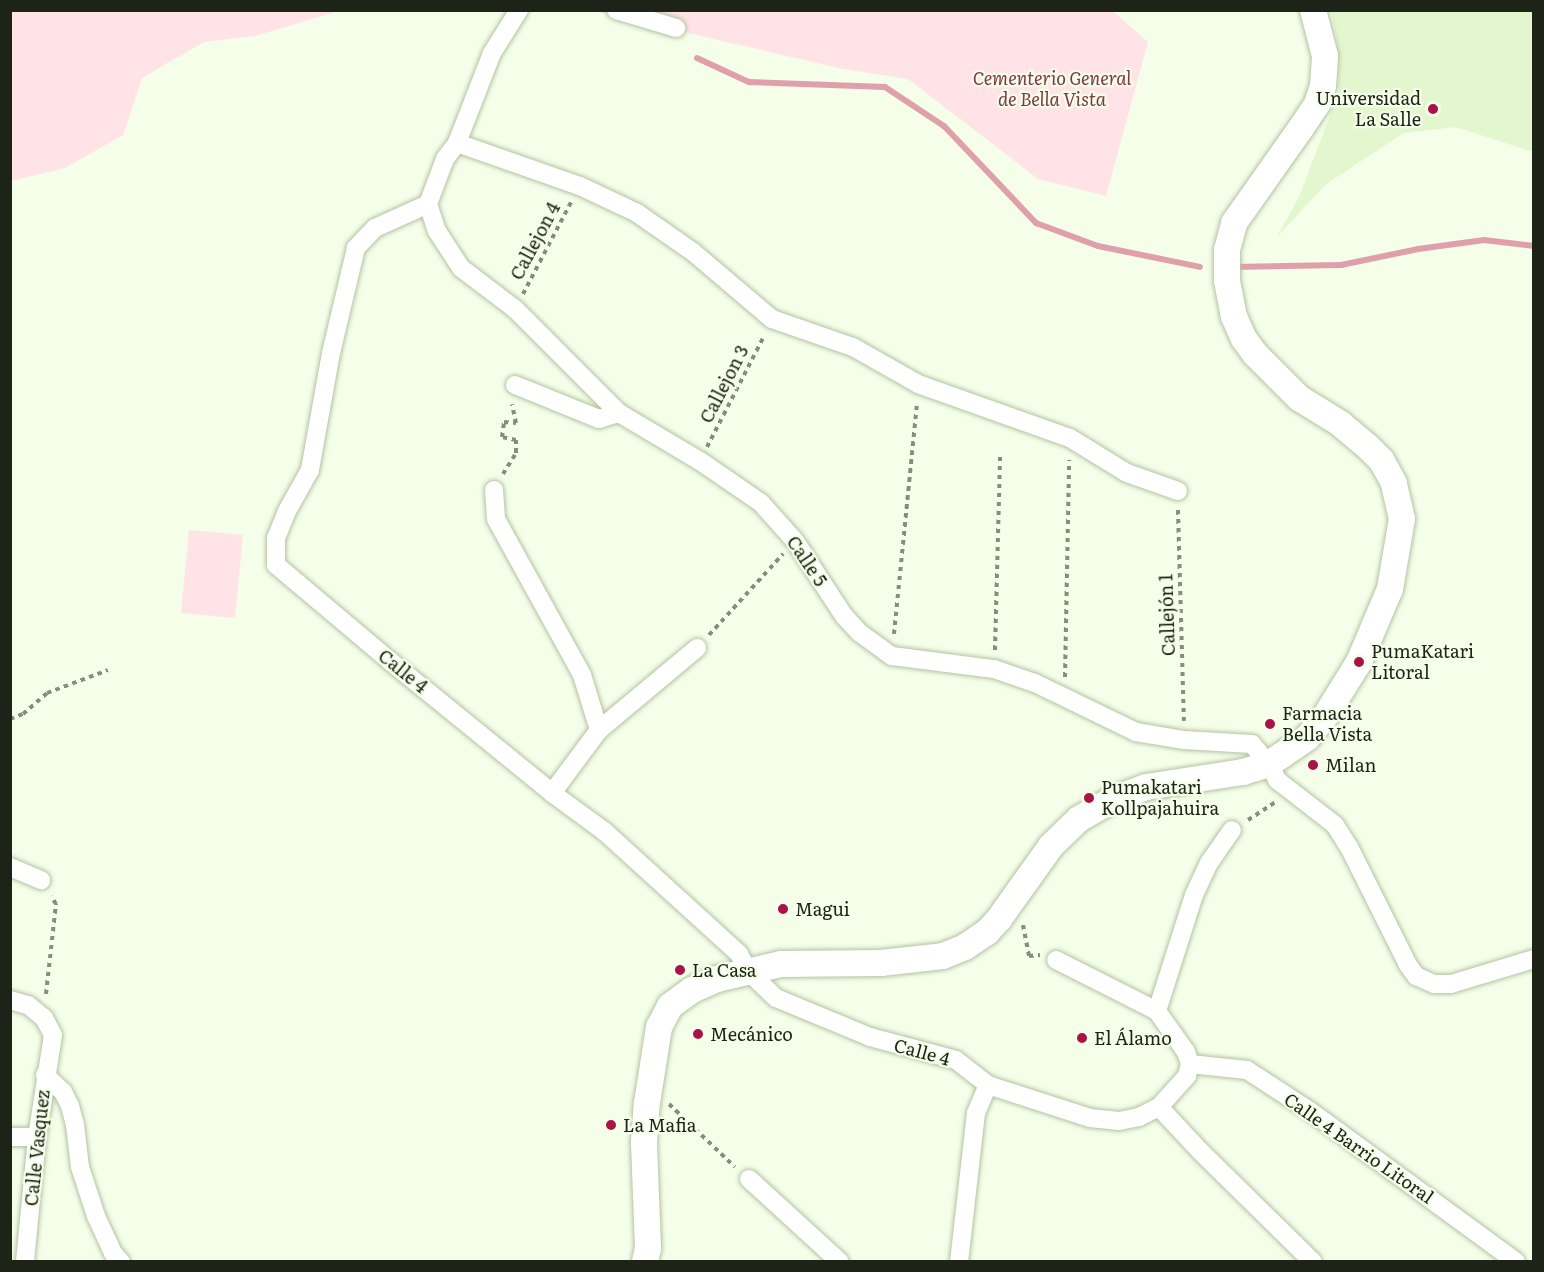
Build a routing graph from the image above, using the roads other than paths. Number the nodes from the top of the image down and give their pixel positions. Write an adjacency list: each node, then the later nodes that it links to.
1 (519, 10): 5 (street)
2 (616, 10): 4 (street)
3 (1313, 10): 13 (main road)
4 (676, 28)
5 (457, 144): 6 (street); 10 (street)
6 (428, 204): 8 (street, Calle 5); 14 (street, Calle 4)
7 (515, 385): 8 (street)
8 (619, 413): 13 (street, Calle 5)
9 (494, 490): 12 (street)
10 (1178, 490)
11 (697, 648): 12 (street)
12 (599, 730): 14 (street)
13 (1269, 764): 18 (street, Calle 5); 20 (main road)
14 (552, 793): 20 (street, Calle 4)
15 (1232, 830): 22 (street)
16 (10, 867): 17 (street)
17 (41, 880)
18 (1533, 959)
19 (1056, 960): 22 (street)
20 (749, 972): 25 (street, Calle 4); 32 (main road)
21 (10, 1000): 24 (street, Calle Vasquez)
22 (1157, 1011): 23 (street)
23 (1190, 1064): 26 (street, Calle 4); 36 (street, Calle 4 Barrio Litoral)
24 (45, 1075): 28 (street, Calle Vasquez); 31 (street)
25 (988, 1085): 26 (street, Calle 4); 34 (street)
26 (1159, 1107): 35 (street)
27 (10, 1137): 28 (street)
28 (37, 1137): 30 (street, Calle Vasquez)
29 (741, 1177): 33 (street)
30 (25, 1262)
31 (121, 1262)
32 (645, 1262)
33 (840, 1262)
34 (959, 1262)
35 (1313, 1262)
36 (1516, 1262)

